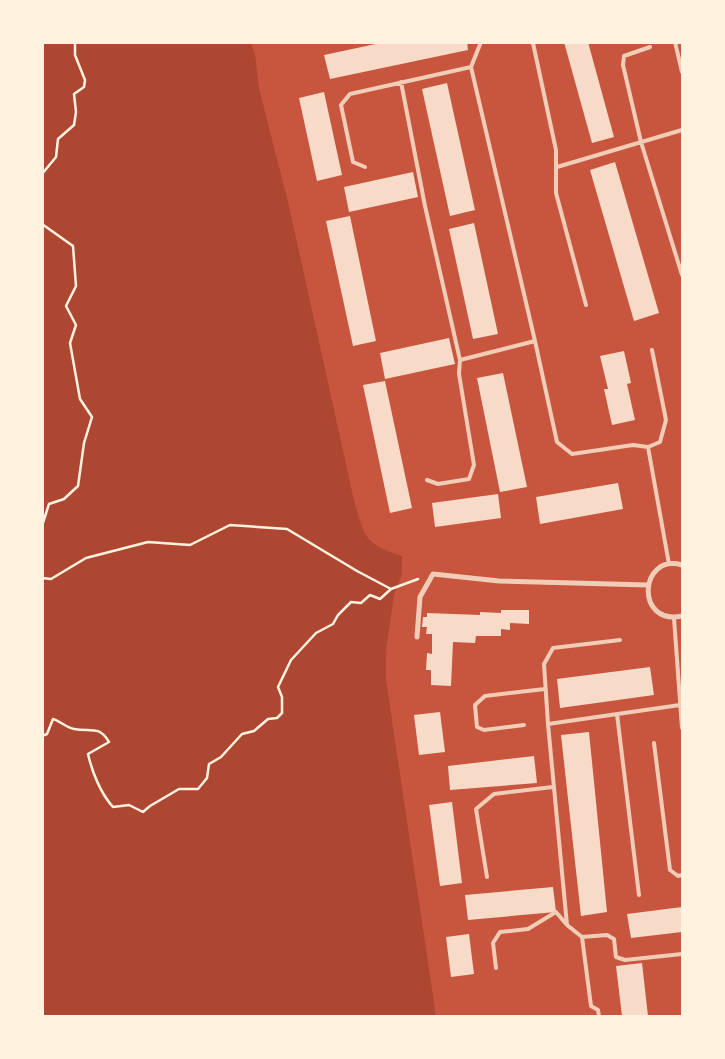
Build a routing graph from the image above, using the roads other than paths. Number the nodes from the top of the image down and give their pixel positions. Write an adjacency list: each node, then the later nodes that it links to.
1 (481, 42): 5 (lane)
2 (675, 42): 6 (lane)
3 (533, 43): 11 (lane)
4 (650, 47): 9 (lane)
5 (471, 68): 7 (lane); 14 (lane)
6 (682, 72)
7 (401, 82): 10 (lane); 16 (lane)
8 (682, 130): 9 (lane)
9 (641, 142): 11 (lane); 12 (lane)
10 (365, 166)
11 (557, 167): 13 (lane)
12 (682, 275)
13 (586, 305)
14 (535, 341): 16 (lane); 17 (lane)
15 (652, 350): 17 (lane)
16 (460, 360): 18 (lane)
17 (648, 447): 19 (lane)
18 (427, 480)
19 (668, 564): 20 (street); 21 (street)
20 (682, 565)
21 (648, 585): 23 (street); 24 (street)
22 (682, 616): 23 (street)
23 (674, 618): 27 (lane)
24 (417, 637)
25 (620, 640): 26 (lane)
26 (545, 689): 29 (lane); 30 (lane)
27 (680, 705): 28 (lane); 31 (lane)
28 (617, 714): 29 (lane); 36 (lane)
29 (548, 724): 33 (lane)
30 (524, 725)
31 (682, 728)
32 (654, 743): 34 (lane)
33 (553, 787): 35 (lane); 37 (lane)
34 (682, 875)
35 (487, 877)
36 (639, 895)
37 (567, 925): 38 (lane); 40 (lane)
38 (582, 936): 39 (lane); 41 (lane)
39 (682, 954)
40 (496, 968)
41 (598, 1016)

